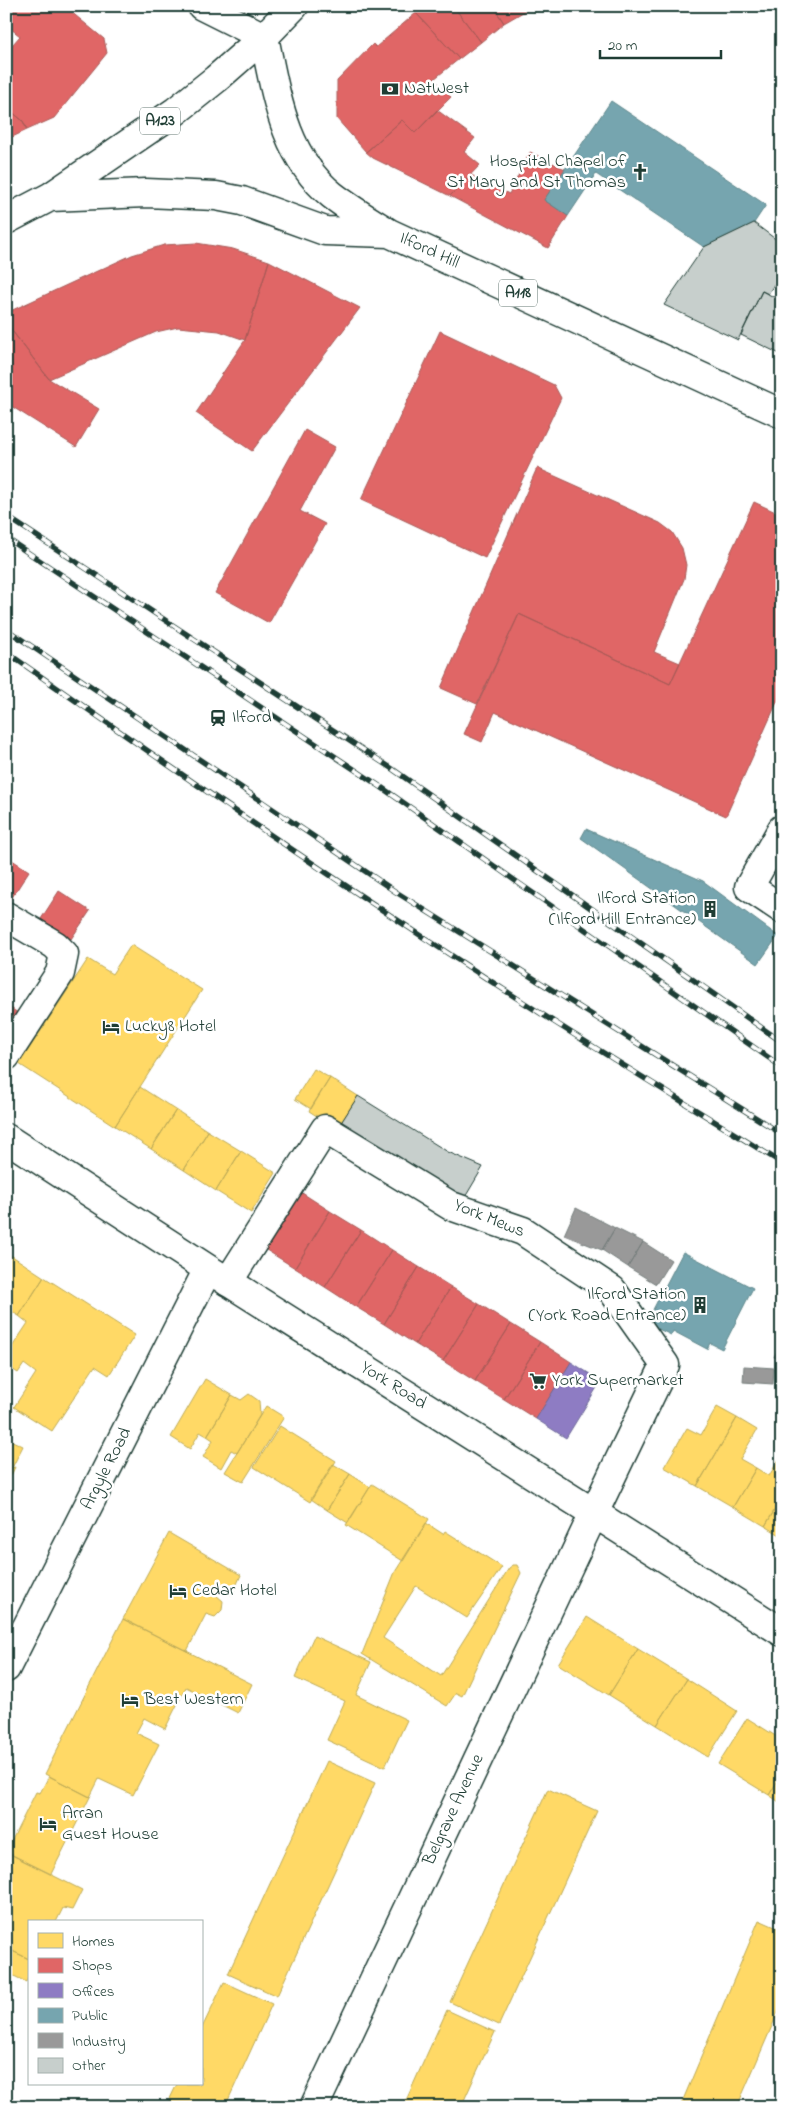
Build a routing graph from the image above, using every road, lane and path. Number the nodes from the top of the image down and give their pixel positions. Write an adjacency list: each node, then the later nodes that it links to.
1 (202, 6): 3 (street)
2 (294, 6): 3 (street)
3 (264, 37): 4 (street, A123); 6 (street, A118)
4 (50, 197): 5 (street, A123); 6 (street, Ilford Hill / A118)
5 (6, 220)
6 (389, 233): 7 (street, Ilford Hill / A118)
7 (782, 414)
8 (782, 829): 9 (street)
9 (782, 909)
10 (6, 916): 11 (street)
11 (6, 1056)
12 (6, 1138): 13 (street, York Road)
13 (218, 1276): 14 (street, York Road); 14 (street, York Mews); 16 (street, Argyle Road)
14 (594, 1513): 15 (street, York Road); 17 (street, Belgrave Avenue)
15 (782, 1632)
16 (6, 1668)
17 (314, 2107)

